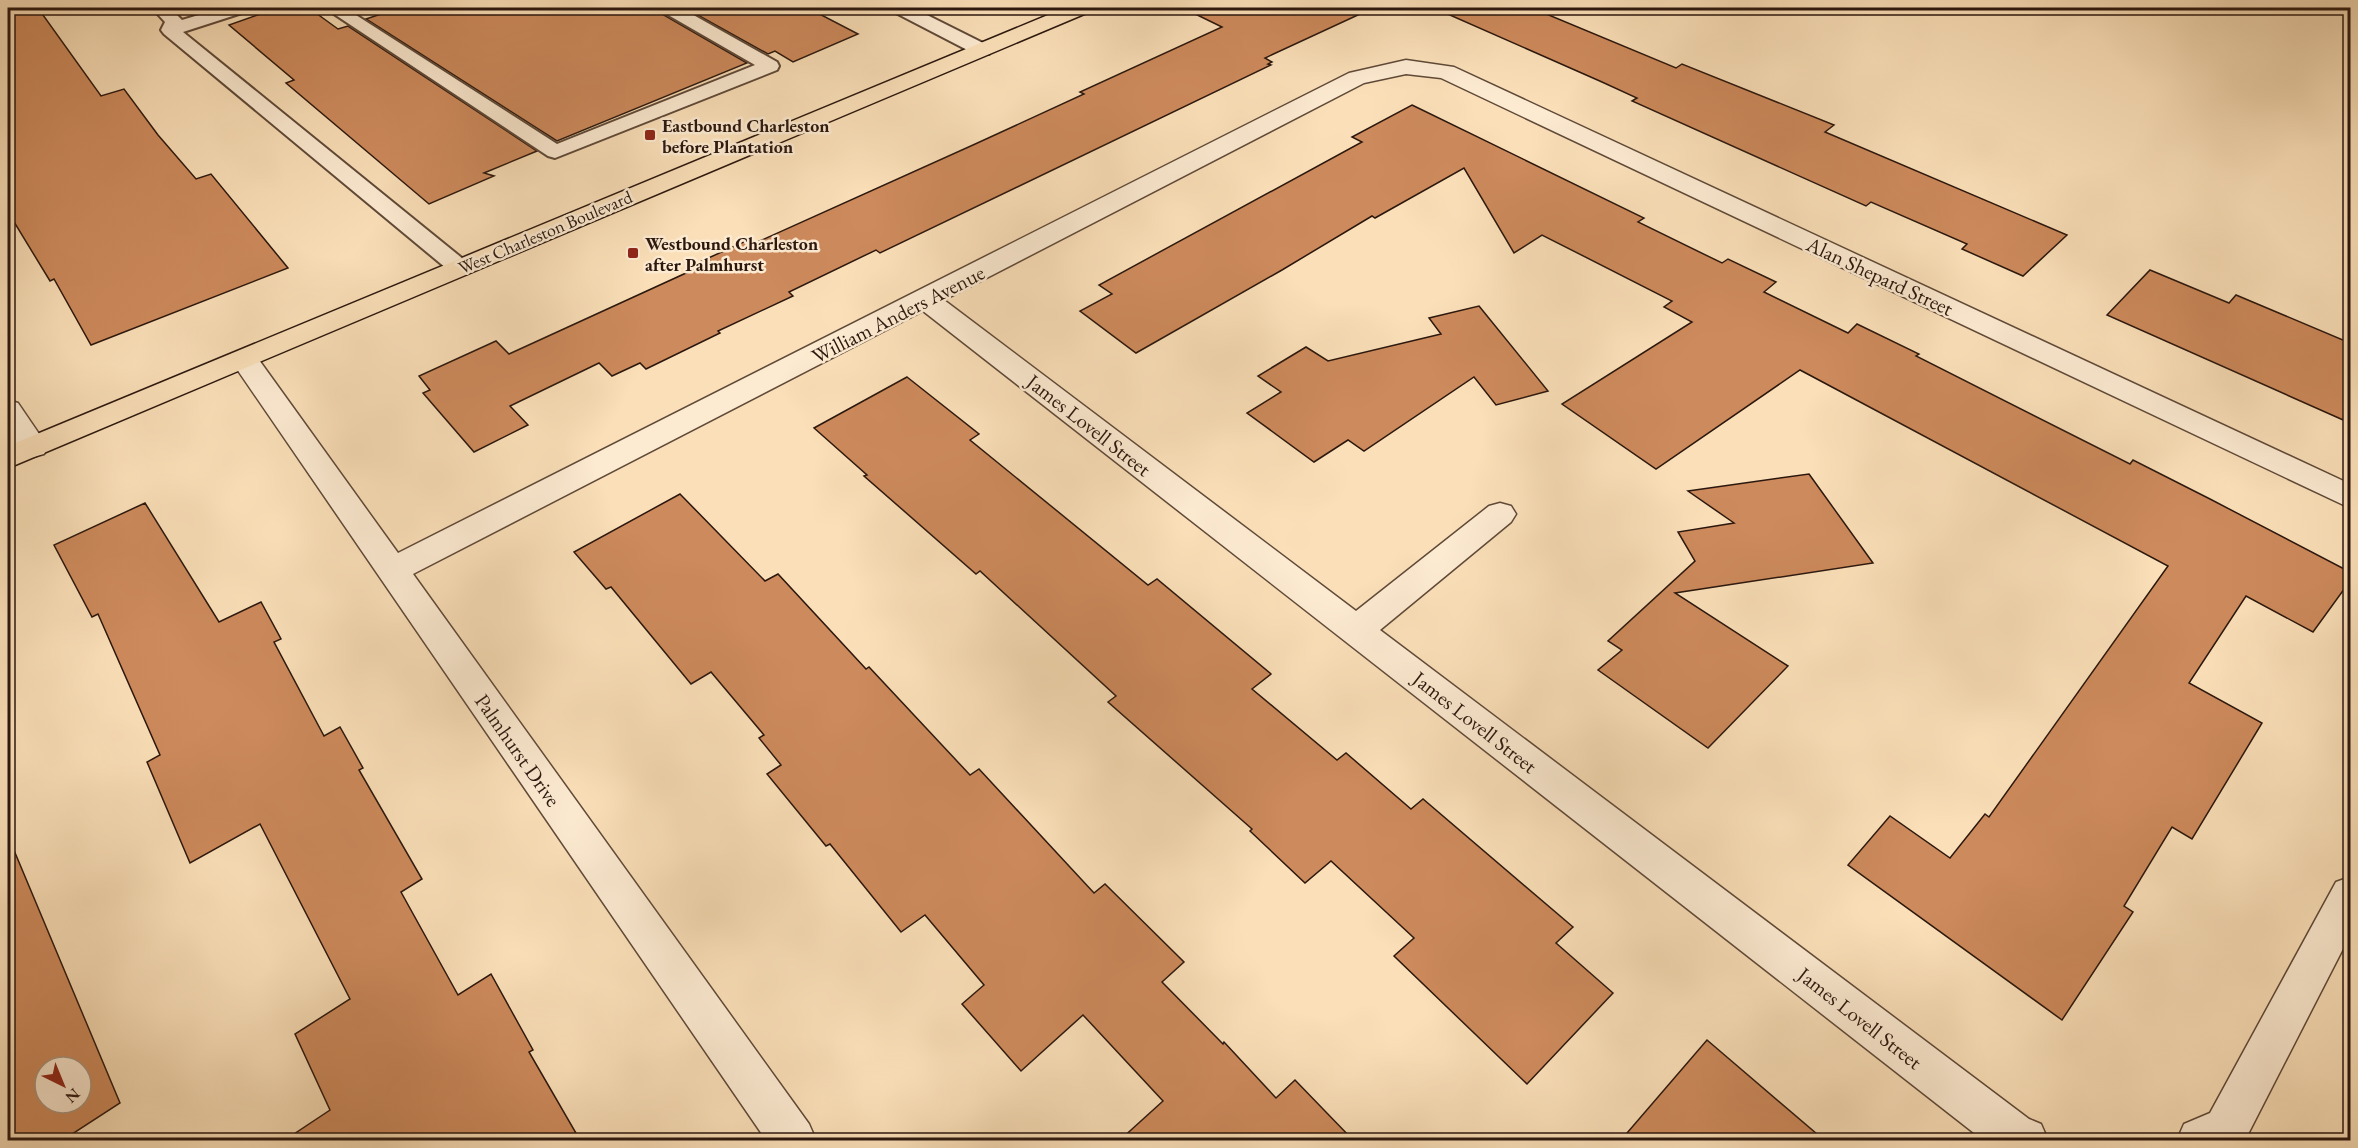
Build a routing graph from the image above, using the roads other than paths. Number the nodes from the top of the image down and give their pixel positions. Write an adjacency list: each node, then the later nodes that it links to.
1 (160, 8): 7 (lane)
2 (239, 8): 7 (lane)
3 (334, 8): 4 (lane)
4 (669, 8)
5 (900, 8): 8 (lane)
6 (1082, 8): 8 (main road, West Charleston Boulevard)
7 (170, 30): 10 (lane)
8 (982, 50): 10 (main road, West Charleston Boulevard)
9 (1406, 67): 11 (street, William Anders Avenue); 15 (street, Alan Shepard Street)
10 (460, 268): 12 (main road, West Charleston Boulevard)
11 (926, 300): 17 (street, William Anders Avenue); 18 (street, James Lovell Street)
12 (244, 359): 14 (main road, West Charleston Boulevard); 17 (street, Palmhurst Drive)
13 (8, 410): 14 (street)
14 (20, 452)
15 (2350, 497)
16 (1500, 514): 18 (street)
17 (393, 570): 20 (street, Palmhurst Drive)
18 (1356, 630): 21 (street, James Lovell Street)
19 (2350, 895): 22 (street)
20 (793, 1140)
21 (2025, 1140)
22 (2200, 1140)

